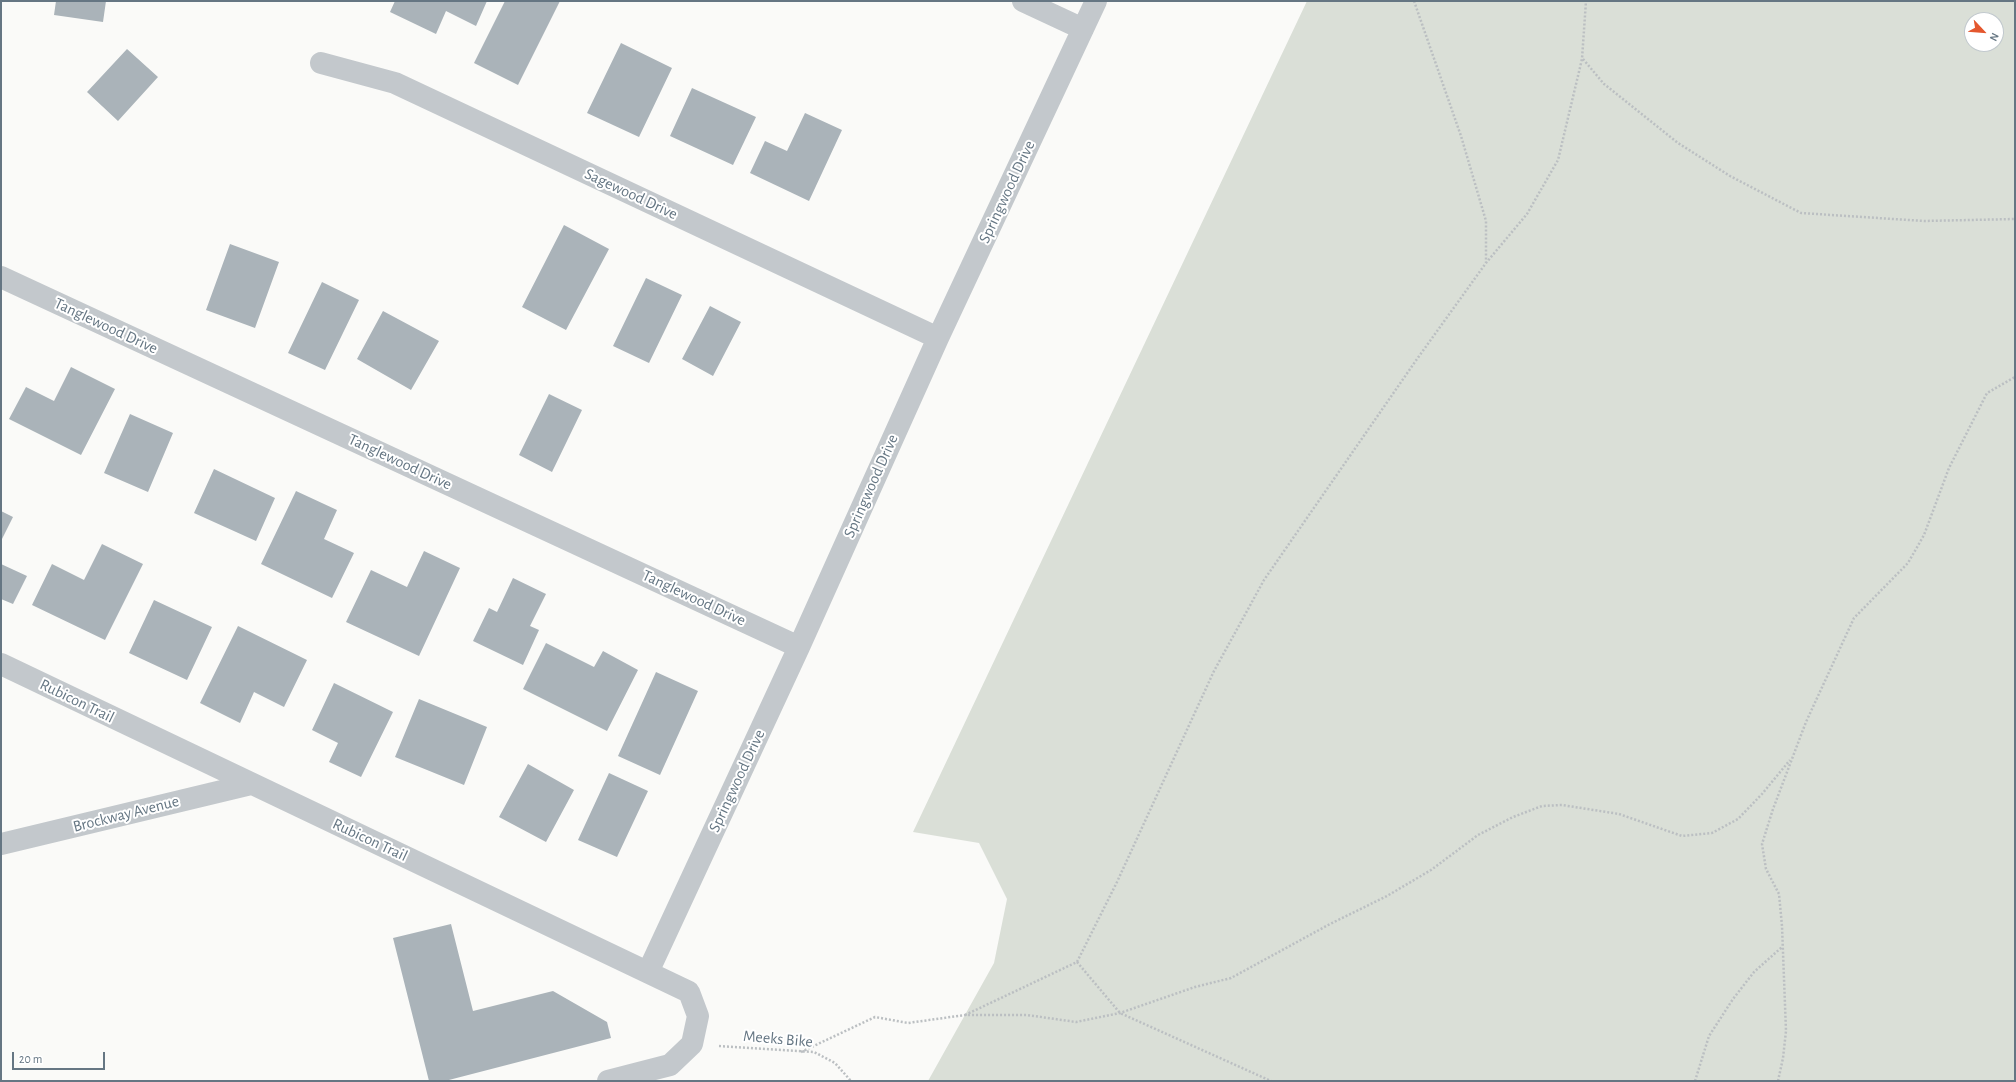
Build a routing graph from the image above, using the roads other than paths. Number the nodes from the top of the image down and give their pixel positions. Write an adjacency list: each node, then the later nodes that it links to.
1 (1023, 1): 3 (street)
2 (1096, 1): 3 (street, Springwood Drive)
3 (1083, 29): 6 (street, Springwood Drive)
4 (321, 62): 6 (street, Sagewood Drive)
5 (1, 277): 7 (street, Tanglewood Drive)
6 (938, 338): 7 (street, Springwood Drive)
7 (799, 647): 11 (street, Springwood Drive)
8 (1, 664): 9 (street, Rubicon Trail)
9 (251, 784): 10 (street, Brockway Avenue); 11 (street, Rubicon Trail)
10 (1, 844)
11 (648, 972): 12 (street, Rubicon Trail)
12 (608, 1081)

